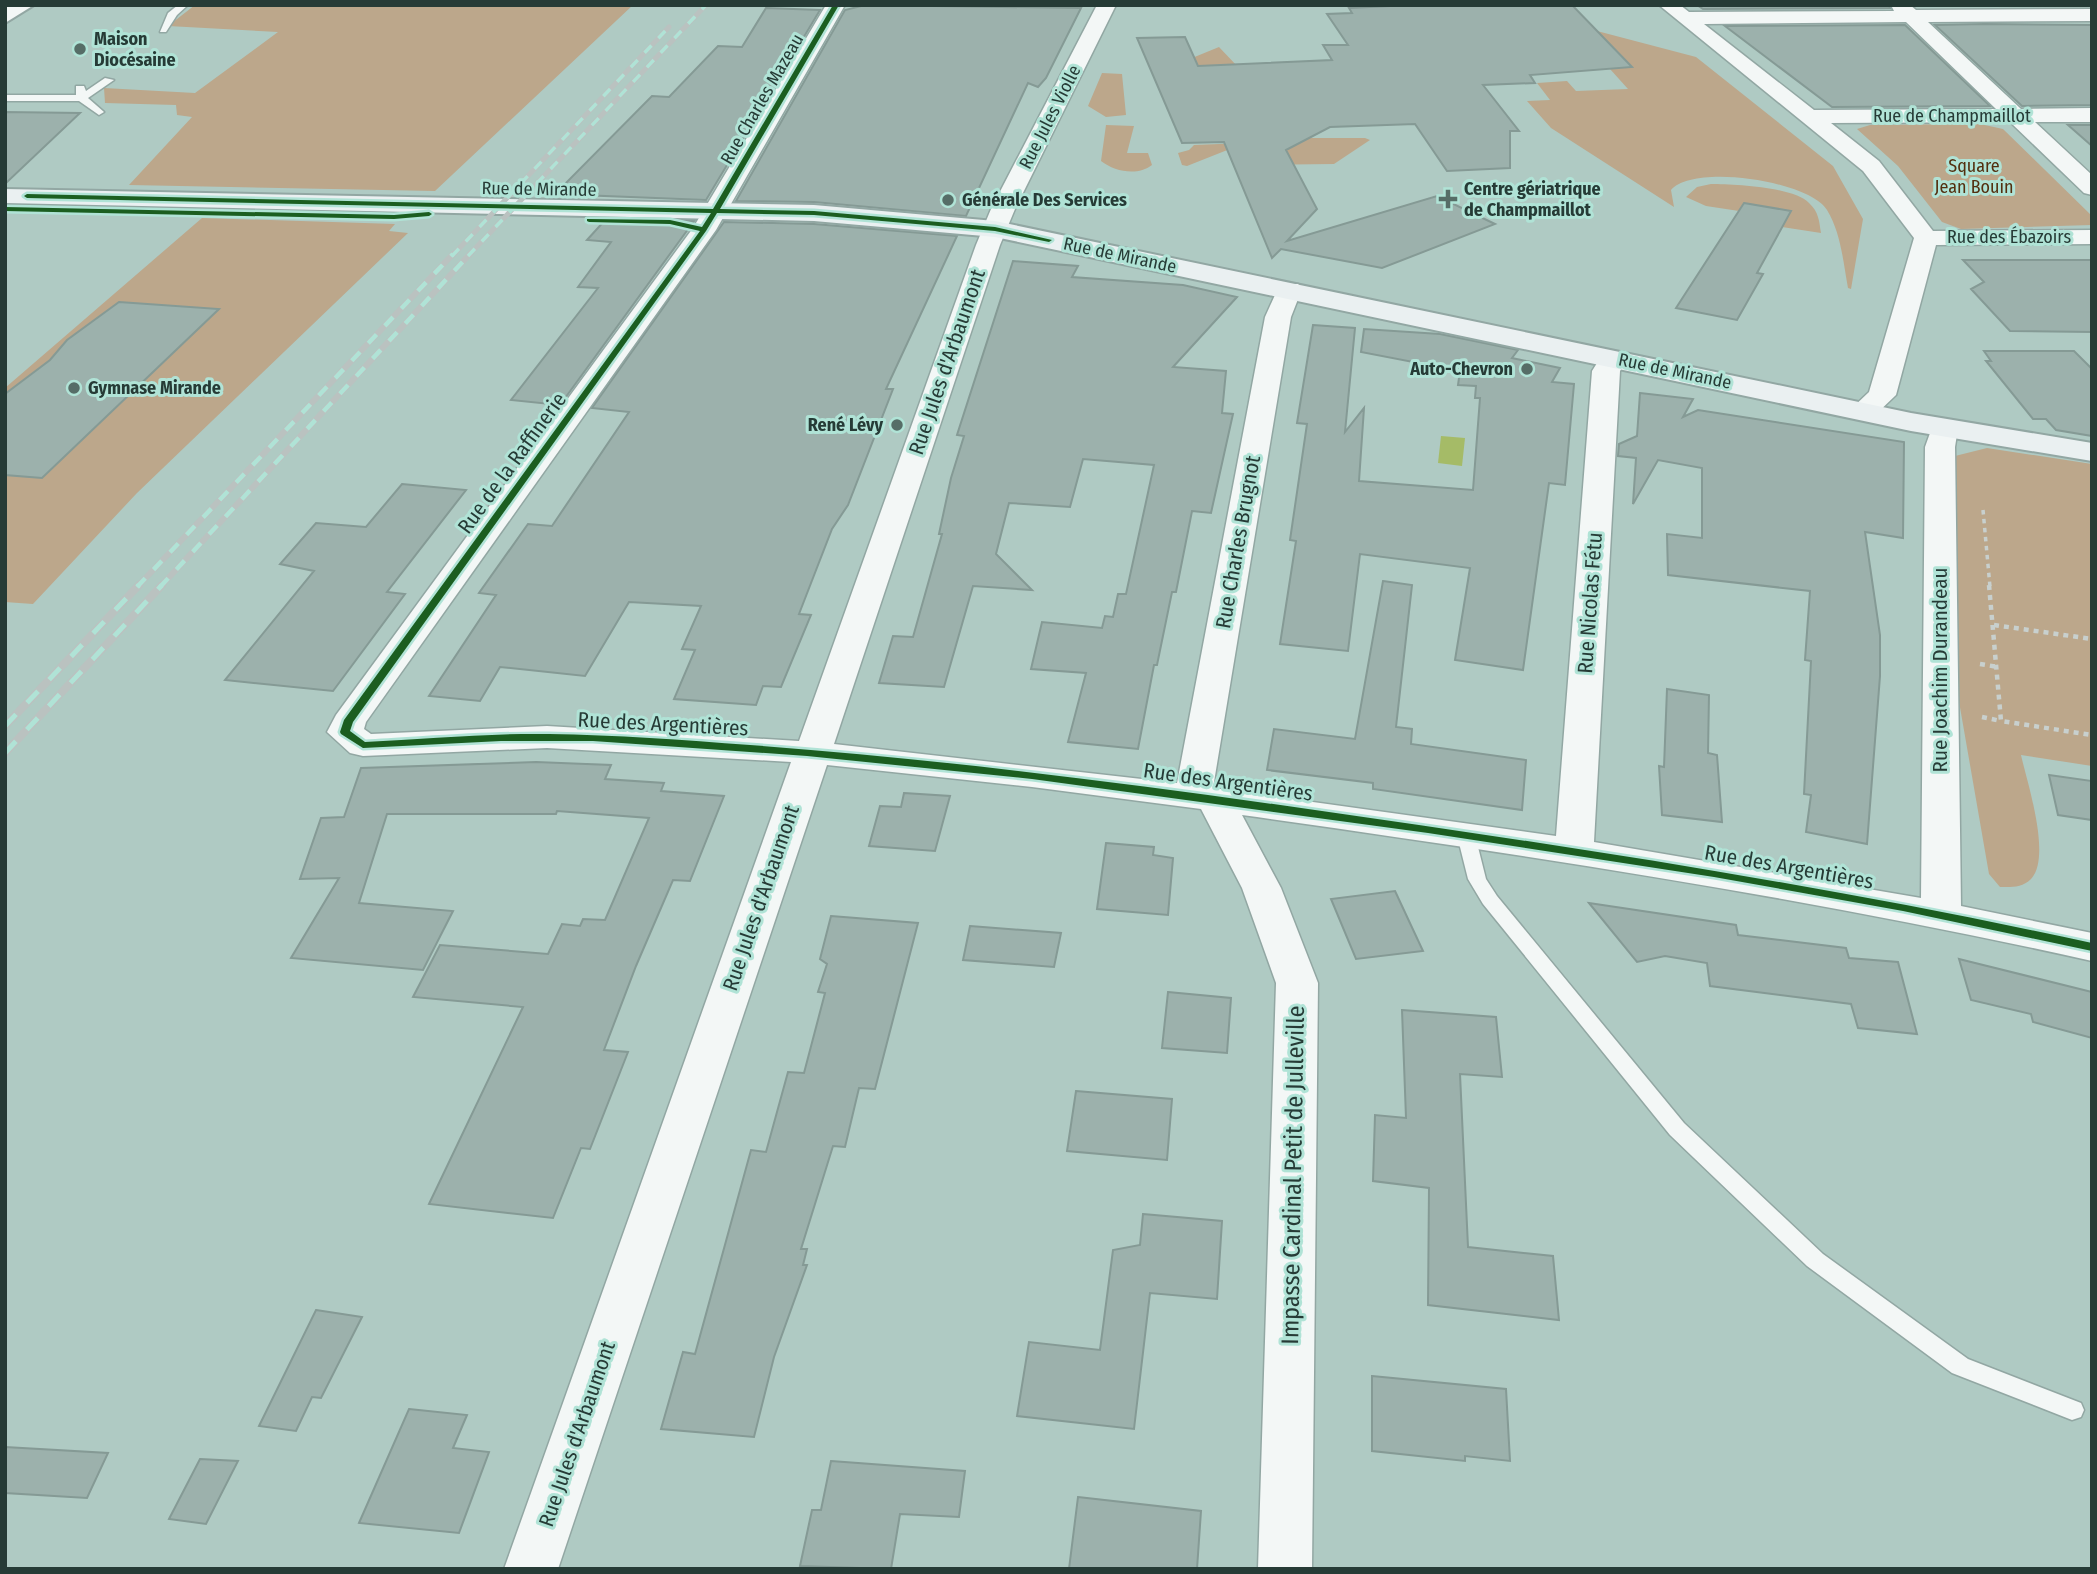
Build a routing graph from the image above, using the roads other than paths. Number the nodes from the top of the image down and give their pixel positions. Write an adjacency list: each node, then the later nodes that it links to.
1 (24, 5): 8 (street)
2 (184, 5): 9 (lane)
3 (836, 5): 20 (street, Rue Charles Mazeau)
4 (1107, 5): 21 (street, Rue Jules Violle)
5 (1905, 10): 6 (street); 7 (street); 16 (street)
6 (1675, 11): 17 (street)
7 (2092, 15)
8 (5, 17)
9 (163, 30)
10 (92, 79): 13 (lane)
11 (109, 80): 13 (lane)
12 (5, 98): 13 (lane)
13 (82, 99): 14 (lane)
14 (99, 112)
15 (2092, 115): 16 (street, Rue de Champmaillot)
16 (2016, 116): 17 (street, Rue de Champmaillot); 18 (street)
17 (1812, 117): 23 (street)
18 (2092, 188)
19 (5, 196): 20 (main road, Rue de Mirande)
20 (718, 210): 21 (main road, Rue de Mirande); 29 (street, Rue de la Raffinerie)
21 (995, 229): 24 (main road, Rue de Mirande); 30 (street, Rue Jules d'Arbaumont)
22 (2092, 237): 23 (street, Rue des Ébazoirs)
23 (1926, 238): 26 (street)
24 (1289, 289): 25 (main road, Rue de Mirande); 31 (street, Rue Charles Brugnot)
25 (1614, 358): 26 (main road, Rue de Mirande); 33 (street, Rue Nicolas Fétu)
26 (1863, 411): 27 (main road, Rue de Mirande)
27 (1944, 428): 28 (main road, Rue de Mirande); 34 (street, Rue Joachim Durandeau)
28 (2092, 452)
29 (352, 739): 30 (street, Rue des Argentières)
30 (811, 752): 31 (street, Rue des Argentières); 37 (street, Rue Jules d'Arbaumont)
31 (1203, 797): 32 (street, Rue des Argentières); 38 (street, Impasse Cardinal Petit de Julleville)
32 (1466, 835): 33 (street, Rue des Argentières); 36 (lane)
33 (1574, 851): 34 (street, Rue des Argentières)
34 (1941, 912): 35 (street, Rue des Argentières)
35 (2092, 947)
36 (2072, 1410)
37 (531, 1569)
38 (1286, 1569)

